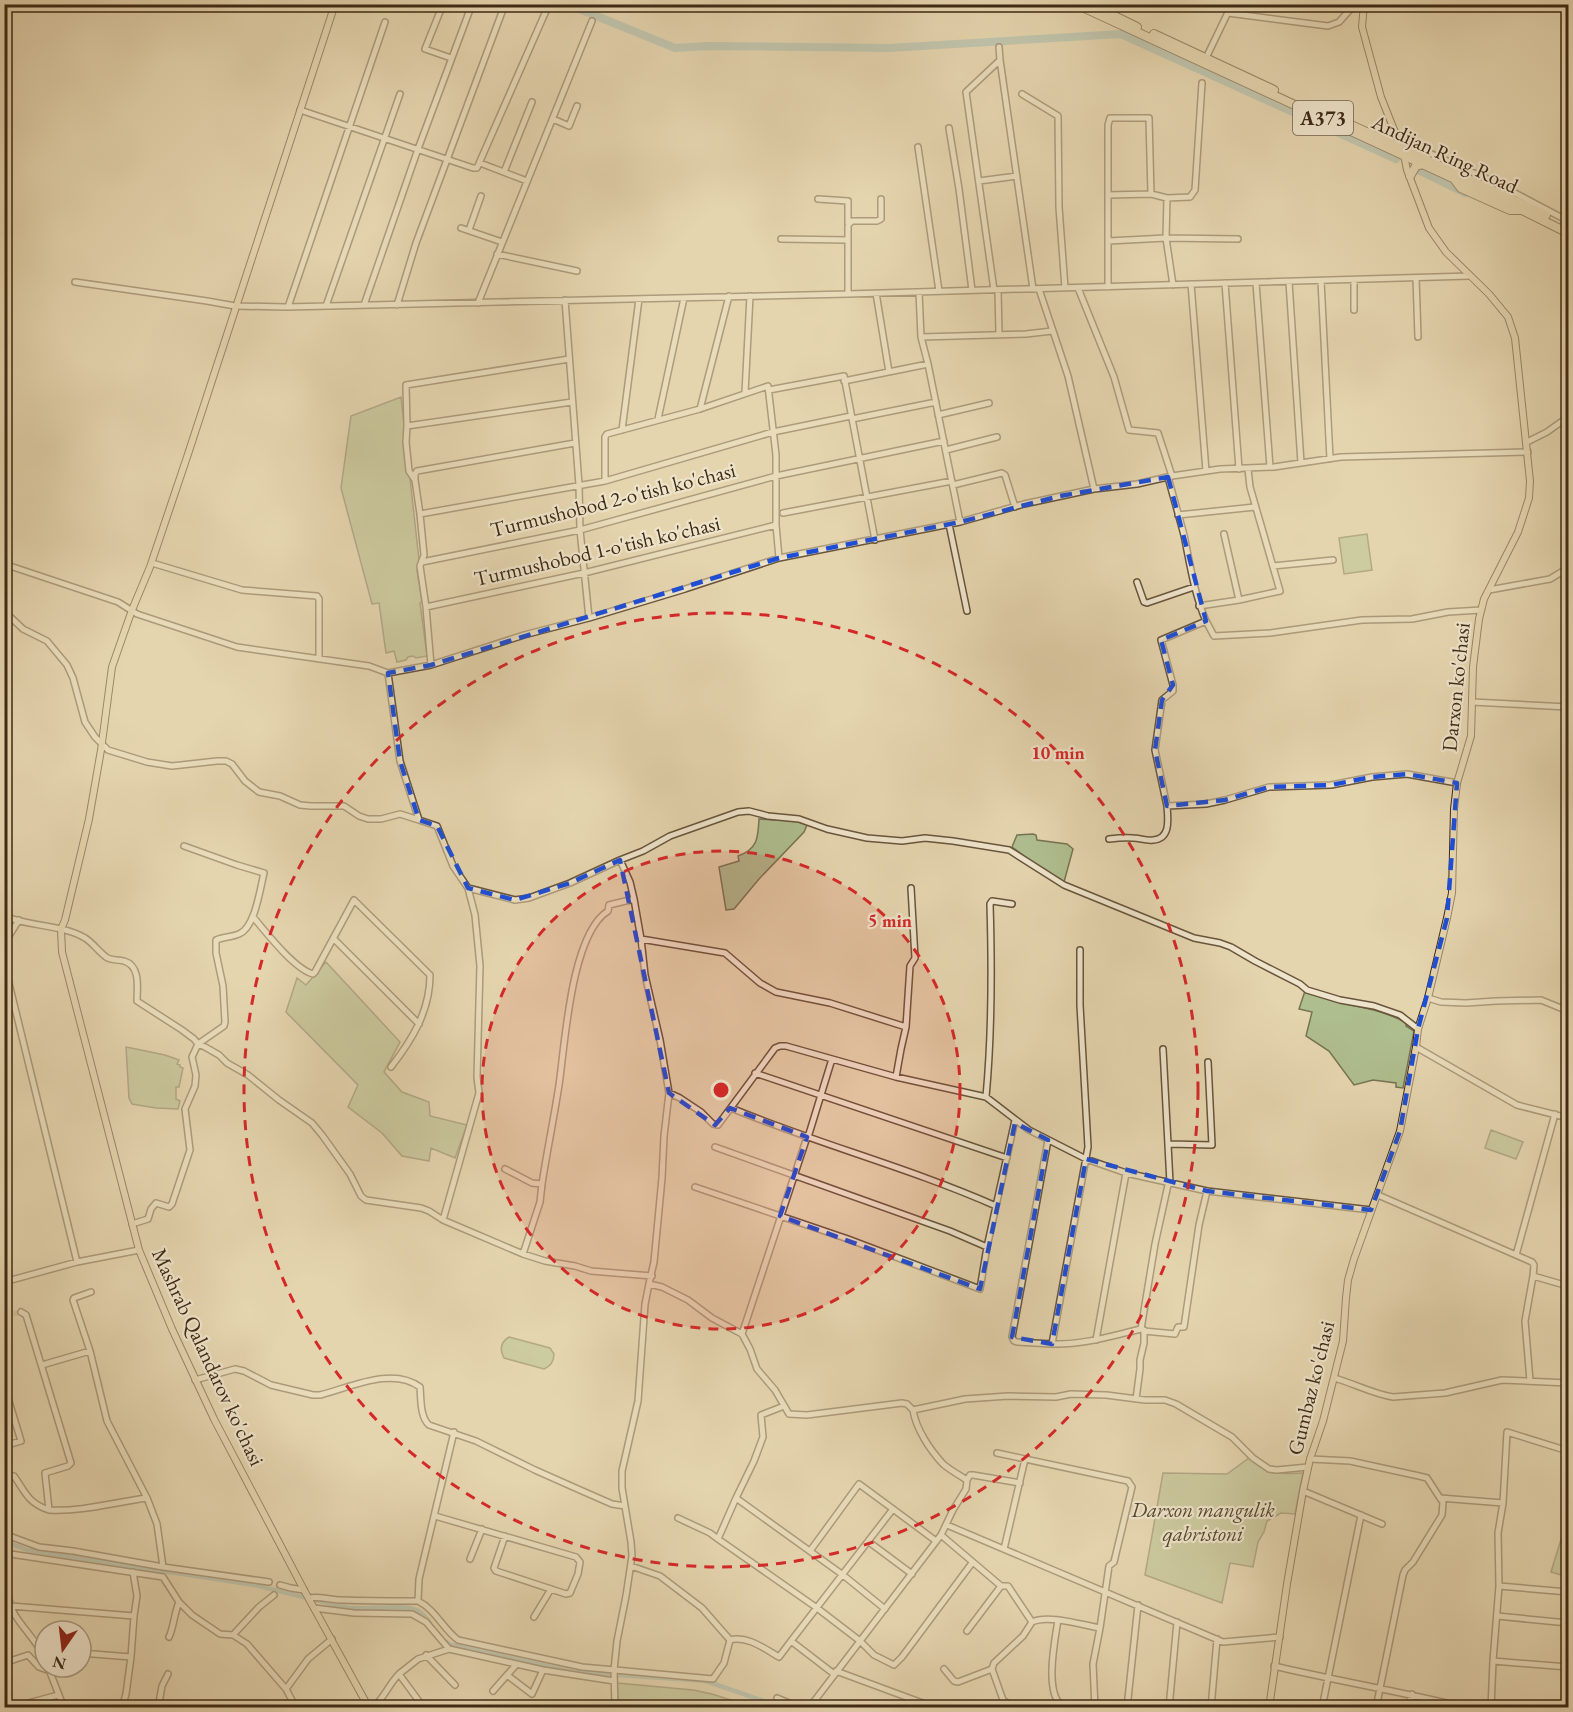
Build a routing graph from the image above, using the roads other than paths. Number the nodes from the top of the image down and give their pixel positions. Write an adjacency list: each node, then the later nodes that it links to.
1 (335, 4): 23 (main road)
2 (444, 4): 15 (street)
3 (472, 4): 15 (street)
4 (506, 4): 33 (street)
5 (542, 4): 34 (street)
6 (1076, 4): 32 (highway, Andijan Ring Road / A373)
7 (1090, 4): 16 (highway, Andijan Ring Road / A373)
8 (1232, 4): 11 (street)
9 (1355, 4): 11 (street)
10 (1364, 4): 27 (main road, Darxon ko'chasi)
11 (1228, 13): 16 (street)
12 (592, 21): 24 (street)
13 (386, 22): 25 (street)
14 (999, 47): 17 (street)
15 (451, 58): 31 (street)
16 (1206, 58): 29 (highway, Andijan Ring Road / A373)
17 (1000, 60): 38 (street); 40 (street)
18 (1202, 83): 46 (street)
19 (400, 94): 28 (street)
20 (1022, 94): 74 (street)
21 (532, 102): 36 (street)
22 (577, 106): 24 (street)
23 (300, 110): 25 (street); 91 (main road)
24 (552, 119): 41 (street)
25 (350, 126): 28 (street); 93 (street)
26 (949, 128): 77 (street)
27 (1394, 132): 29 (highway); 32 (main road, Darxon ko'chasi); 37 (street)
28 (385, 138): 31 (street); 92 (street)
29 (1383, 140): 32 (highway, Andijan Ring Road / A373)
30 (918, 147): 79 (street)
31 (418, 149): 33 (street); 89 (street)
32 (1402, 151): 35 (highway, Andijan Ring Road / A373); 37 (highway, Andijan Ring Road / A373); 39 (main road, Darxon ko'chasi)
33 (447, 159): 34 (street); 90 (street)
34 (480, 163): 36 (street)
35 (1423, 164): 37 (highway, Andijan Ring Road / A373); 39 (highway)
36 (504, 172): 41 (street)
37 (1455, 173): 45 (highway, Andijan Ring Road / A373); 54 (highway, Andijan Ring Road / A373)
38 (1017, 176): 40 (street); 76 (street)
39 (1410, 176): 63 (main road, Darxon ko'chasi)
40 (979, 181): 78 (street)
41 (527, 182): 60 (street)
42 (1151, 194): 43 (street); 43 (street); 46 (street)
43 (1108, 195): 59 (street)
44 (481, 196): 53 (street)
45 (1516, 197): 49 (street); 51 (highway, Andijan Ring Road / A373)
46 (1167, 198): 55 (street)
47 (818, 199): 50 (street)
48 (881, 200): 50 (street)
49 (1569, 221)
50 (849, 225): 58 (street)
51 (1569, 227)
52 (460, 228): 53 (street)
53 (469, 230): 60 (street)
54 (1569, 233)
55 (1167, 238): 57 (street); 59 (street); 72 (street)
56 (781, 239): 58 (street)
57 (1238, 239)
58 (848, 240): 82 (street)
59 (1108, 241): 73 (street)
60 (501, 242): 61 (street)
61 (497, 254): 62 (street); 88 (street)
62 (577, 271)
63 (1470, 276): 64 (street); 118 (main road, Darxon ko'chasi)
64 (1416, 278): 65 (street); 98 (street)
65 (1354, 280): 66 (street); 94 (street)
66 (1321, 281): 68 (street); 123 (street)
67 (75, 282): 91 (street)
68 (1289, 282): 70 (street); 124 (street)
69 (1225, 283): 70 (street); 71 (street); 126 (street)
70 (1256, 283): 125 (street)
71 (1191, 284): 72 (street); 128 (street)
72 (1173, 285): 73 (street)
73 (1108, 287): 75 (street)
74 (1065, 288): 75 (street); 76 (street)
75 (1078, 288): 130 (street)
76 (1036, 289): 78 (street); 95 (street)
77 (972, 290): 78 (street); 79 (street)
78 (996, 290): 96 (street)
79 (939, 291): 80 (street)
80 (919, 292): 81 (street); 97 (street)
81 (876, 293): 82 (street); 101 (street)
82 (848, 294): 84 (street)
83 (729, 296): 84 (street); 85 (street); 108 (street)
84 (750, 296): 104 (street)
85 (684, 297): 86 (street); 112 (street)
86 (639, 299): 87 (street); 114 (street)
87 (564, 300): 88 (street); 99 (street)
88 (478, 303): 90 (street)
89 (364, 305): 90 (street); 92 (street)
90 (397, 305)
91 (236, 306): 93 (street); 151 (main road)
92 (326, 306): 93 (street)
93 (288, 307)
94 (1354, 310)
95 (1052, 331): 96 (street); 135 (street)
96 (999, 334): 97 (street)
97 (921, 337): 100 (street)
98 (1418, 337)
99 (569, 359): 105 (street); 113 (street)
100 (928, 364): 101 (street); 106 (street)
101 (889, 372): 102 (street)
102 (844, 381): 103 (street); 111 (street)
103 (769, 390): 104 (street); 115 (street)
104 (745, 393): 108 (street)
105 (572, 402): 113 (street); 119 (street)
106 (936, 402): 109 (street); 111 (street)
107 (989, 404): 109 (street)
108 (700, 409): 112 (street)
109 (939, 415): 117 (street)
110 (1569, 417): 118 (street)
111 (851, 418): 115 (street); 122 (street)
112 (658, 419): 114 (street)
113 (407, 426): 131 (street)
114 (622, 430): 132 (street)
115 (773, 432): 129 (street); 132 (street)
116 (997, 437): 120 (street)
117 (944, 441): 120 (street); 122 (street, Turmushobod 2-o'tish ko'chasi)
118 (1527, 442): 121 (main road, Darxon ko'chasi)
119 (575, 443): 131 (street); 134 (street)
120 (946, 450): 133 (street)
121 (1528, 452): 123 (street); 158 (main road, Darxon ko'chasi)
122 (859, 458): 129 (street, Turmushobod 2-o'tish ko'chasi); 136 (street)
123 (1330, 459): 124 (street)
124 (1301, 463): 125 (street)
125 (1270, 467): 127 (street)
126 (1239, 469): 127 (street); 128 (street)
127 (1248, 469): 138 (street)
128 (1206, 471): 130 (street)
129 (776, 476): 144 (street); 145 (street, Turmushobod 2-o'tish ko'chasi)
130 (1170, 476): 135 (street); 141 (street)
131 (415, 480): 140 (street)
132 (605, 481): 134 (street)
133 (952, 483): 136 (street); 137 (street); 142 (street)
134 (579, 485): 140 (street); 145 (street)
135 (1094, 489): 137 (street)
136 (867, 497): 139 (street); 147 (street)
137 (1015, 507): 142 (street)
138 (1255, 507): 141 (street); 153 (street)
139 (783, 513)
140 (420, 514): 150 (street)
141 (1178, 515): 157 (street)
142 (960, 522): 143 (street)
143 (950, 524): 147 (street); 165 (street)
144 (776, 525): 148 (street); 155 (street, Turmushobod 1-o'tish ko'chasi)
145 (580, 530): 150 (street, Turmushobod 2-o'tish ko'chasi); 155 (street)
146 (1224, 534): 159 (street)
147 (875, 540): 148 (street)
148 (780, 558): 166 (street)
149 (1333, 560): 153 (street)
150 (422, 562): 161 (street)
151 (152, 563): 162 (main road); 168 (street)
152 (4, 564): 162 (street)
153 (1273, 566): 159 (street)
154 (1569, 568): 158 (street)
155 (584, 573): 161 (street, Turmushobod 1-o'tish ko'chasi); 166 (street)
156 (1137, 582): 157 (street)
157 (1194, 587): 160 (street)
158 (1489, 590): 163 (main road, Darxon ko'chasi)
159 (1239, 600): 160 (street)
160 (1199, 606): 167 (street)
161 (426, 607): 169 (street)
162 (132, 610): 168 (street); 173 (main road)
163 (1481, 610): 167 (street); 171 (main road, Darxon ko'chasi)
164 (4, 611): 173 (street)
165 (967, 611)
166 (589, 618): 169 (street)
167 (1206, 621): 175 (street)
168 (319, 659): 170 (street)
169 (431, 666): 170 (street)
170 (388, 673): 176 (street)
171 (1472, 702): 172 (street); 174 (main road, Darxon ko'chasi)
172 (1569, 707)
173 (102, 743): 176 (street); 187 (main road)
174 (1457, 783): 175 (street); 193 (main road, Darxon ko'chasi)
175 (1167, 806): 177 (street)
176 (419, 820): 180 (street)
177 (1109, 839)
178 (184, 846): 185 (street)
179 (620, 860): 180 (street); 182 (street); 197 (street)
180 (468, 888): 230 (street)
181 (911, 888): 196 (street)
182 (634, 899): 189 (street); 223 (street)
183 (1012, 904): 208 (street)
184 (4, 916): 186 (street)
185 (253, 917): 188 (street); 198 (street)
186 (20, 920): 187 (street); 190 (street)
187 (61, 929): 198 (street); 231 (main road, Mashrab Qalandarov ko'chasi)
188 (334, 939): 195 (street); 195 (street)
189 (641, 939): 196 (street); 206 (street)
190 (4, 944)
191 (1080, 950): 218 (street)
192 (4, 963): 236 (street)
193 (1428, 998): 194 (street); 197 (main road, Darxon ko'chasi)
194 (1569, 1011)
195 (419, 1024): 203 (street)
196 (906, 1027): 205 (street)
197 (1418, 1029): 199 (main road, Darxon ko'chasi)
198 (198, 1044): 230 (street); 231 (street)
199 (1416, 1047): 210 (street); 226 (main road, Gumbaz ko'chasi)
200 (1163, 1049): 215 (street)
201 (832, 1059): 204 (street); 205 (street); 207 (street)
202 (1208, 1062): 215 (street)
203 (391, 1067)
204 (755, 1073): 207 (street); 209 (street)
205 (896, 1077): 208 (street)
206 (669, 1094): 209 (street); 237 (street)
207 (822, 1096): 213 (street); 217 (street)
208 (986, 1097): 212 (street)
209 (730, 1108): 213 (street)
210 (1554, 1114): 211 (street); 235 (street)
211 (1569, 1118)
212 (1015, 1120): 214 (street); 217 (street)
213 (807, 1137): 221 (street); 227 (street)
214 (1048, 1140): 218 (street); 247 (street)
215 (1168, 1144): 222 (street)
216 (715, 1147): 221 (street)
217 (1006, 1158): 227 (street)
218 (1086, 1159): 220 (street); 247 (street)
219 (505, 1169): 223 (street)
220 (1126, 1173): 222 (street); 246 (street)
221 (794, 1175): 229 (street); 232 (street)
222 (1170, 1183): 225 (street); 244 (street)
223 (542, 1184): 234 (street)
224 (695, 1187): 229 (street)
225 (1207, 1191): 228 (street); 244 (street)
226 (1378, 1195): 228 (main road, Gumbaz ko'chasi); 235 (street)
227 (996, 1206): 232 (street)
228 (1371, 1210): 250 (main road, Gumbaz ko'chasi)
229 (780, 1216): 232 (street); 245 (street)
230 (443, 1220): 234 (street)
231 (132, 1224): 233 (main road, Mashrab Qalandarov ko'chasi)
232 (987, 1246)
233 (139, 1250): 236 (street); 251 (main road, Mashrab Qalandarov ko'chasi)
234 (523, 1254): 237 (street)
235 (1516, 1255): 238 (street)
236 (77, 1262): 239 (street)
237 (652, 1276): 240 (street)
238 (1533, 1276): 241 (street); 252 (street)
239 (4, 1282)
240 (649, 1284): 245 (street); 272 (street)
241 (1569, 1286)
242 (91, 1292): 248 (street)
243 (21, 1312): 249 (street)
244 (1143, 1330): 246 (street); 255 (street)
245 (742, 1334): 256 (street)
246 (1096, 1340): 247 (street)
247 (1052, 1344)
248 (90, 1351): 249 (street); 268 (street)
249 (42, 1365): 274 (street)
250 (1334, 1378): 252 (street); 263 (main road, Gumbaz ko'chasi)
251 (195, 1380): 258 (street); 305 (main road, Mashrab Qalandarov ko'chasi)
252 (1530, 1381): 253 (street)
253 (1569, 1383)
254 (4, 1385): 259 (street)
255 (1136, 1399): 257 (street); 263 (street)
256 (784, 1406): 257 (street); 269 (street)
257 (913, 1410): 265 (street)
258 (454, 1432): 272 (street); 276 (street)
259 (4, 1446)
260 (1569, 1450): 271 (street)
261 (996, 1453): 262 (street)
262 (1025, 1459): 266 (street); 303 (street)
263 (1309, 1463): 267 (main road, Gumbaz ko'chasi); 270 (street)
264 (4, 1477): 274 (street)
265 (967, 1480): 266 (street); 279 (street)
266 (1020, 1483): 287 (street)
267 (1303, 1491): 275 (street); 324 (main road, Gumbaz ko'chasi)
268 (147, 1498): 274 (street); 293 (street)
269 (736, 1498): 284 (street); 288 (street)
270 (1440, 1498): 271 (street); 355 (street)
271 (1503, 1503): 301 (street)
272 (625, 1506): 292 (street)
273 (893, 1509): 285 (street); 286 (street); 288 (street)
274 (49, 1510)
275 (1361, 1515): 278 (street); 350 (street)
276 (435, 1516): 280 (street); 307 (street)
277 (678, 1518): 284 (street)
278 (1382, 1524)
279 (947, 1525): 282 (street); 287 (street)
280 (482, 1529): 283 (street); 290 (street)
281 (4, 1534): 293 (street)
282 (941, 1535): 285 (street); 291 (street)
283 (505, 1536): 302 (street); 302 (street)
284 (718, 1539): 312 (street)
285 (936, 1541): 296 (street)
286 (869, 1542): 295 (street); 296 (street)
287 (1004, 1549): 303 (street)
288 (810, 1551): 295 (street)
289 (4, 1553): 294 (street)
290 (470, 1559)
291 (972, 1563): 300 (street); 331 (street)
292 (631, 1566): 329 (street); 345 (street)
293 (163, 1567): 298 (street)
294 (133, 1572): 308 (street); 314 (street)
295 (843, 1575): 312 (street); 313 (street)
296 (912, 1575): 313 (street)
297 (4, 1577): 310 (street)
298 (268, 1582)
299 (280, 1584): 305 (street)
300 (1001, 1586): 318 (street); 322 (street)
301 (1499, 1586): 304 (street); 315 (street)
302 (551, 1589): 316 (street)
303 (1106, 1591): 309 (street); 321 (street)
304 (1569, 1592)
305 (306, 1593): 307 (street); 311 (main road, Mashrab Qalandarov ko'chasi)
306 (274, 1595): 323 (street)
307 (418, 1601): 345 (street)
308 (179, 1602): 323 (street); 326 (street)
309 (1138, 1605): 319 (street); 376 (street)
310 (11, 1606): 314 (street); 325 (street)
311 (314, 1608): 327 (main road, Mashrab Qalandarov ko'chasi); 332 (street)
312 (817, 1608): 330 (street); 331 (street)
313 (885, 1609): 331 (street)
314 (134, 1616): 335 (street)
315 (1497, 1616): 320 (street); 337 (street)
316 (534, 1617)
317 (1058, 1620): 318 (street); 321 (street); 361 (street)
318 (1032, 1622): 343 (street)
319 (1177, 1622): 328 (street); 377 (street)
320 (1569, 1623)
321 (1100, 1628): 375 (street)
322 (967, 1631)
323 (233, 1635): 354 (street)
324 (1280, 1637): 328 (street); 340 (main road, Gumbaz ko'chasi)
325 (33, 1638)
326 (169, 1638)
327 (332, 1639): 354 (street); 368 (main road, Mashrab Qalandarov ko'chasi)
328 (1217, 1639): 378 (street)
329 (730, 1640): 330 (street); 345 (street)
330 (791, 1641): 346 (street)
331 (860, 1641): 346 (street)
332 (449, 1649): 334 (street); 339 (street)
333 (93, 1654): 335 (street)
334 (426, 1655): 348 (street); 353 (street)
335 (131, 1657): 365 (street)
336 (33, 1660): 338 (street)
337 (1493, 1661): 341 (street); 362 (street)
338 (4, 1663)
339 (516, 1665): 344 (street); 349 (street)
340 (1274, 1666): 350 (street); 379 (main road, Gumbaz ko'chasi)
341 (1569, 1667)
342 (944, 1669): 343 (street)
343 (992, 1669): 374 (street)
344 (543, 1670): 349 (street); 352 (street)
345 (614, 1671): 352 (street)
346 (835, 1672): 360 (street); 372 (street)
347 (168, 1674): 366 (street)
348 (399, 1674): 368 (street); 369 (street)
349 (507, 1675): 356 (street)
350 (1327, 1678): 355 (street); 380 (street)
351 (52, 1679): 358 (street)
352 (614, 1680): 370 (street)
353 (455, 1685)
354 (286, 1689): 367 (street)
355 (1380, 1689): 357 (street); 381 (street)
356 (493, 1690)
357 (1412, 1694): 382 (street); 383 (street)
358 (58, 1695): 363 (street); 364 (street)
359 (777, 1698): 371 (street)
360 (928, 1706): 373 (street)
361 (1062, 1706)
362 (1491, 1706): 384 (street)
363 (10, 1707)
364 (64, 1707)
365 (122, 1707)
366 (158, 1707)
367 (296, 1707)
368 (371, 1707)
369 (424, 1707)
370 (615, 1707)
371 (801, 1707)
372 (809, 1707)
373 (936, 1707)
374 (1014, 1707)
375 (1095, 1707)
376 (1127, 1707)
377 (1169, 1707)
378 (1211, 1707)
379 (1269, 1707)
380 (1322, 1707)
381 (1376, 1707)
382 (1408, 1707)
383 (1467, 1707)
384 (1542, 1707)

